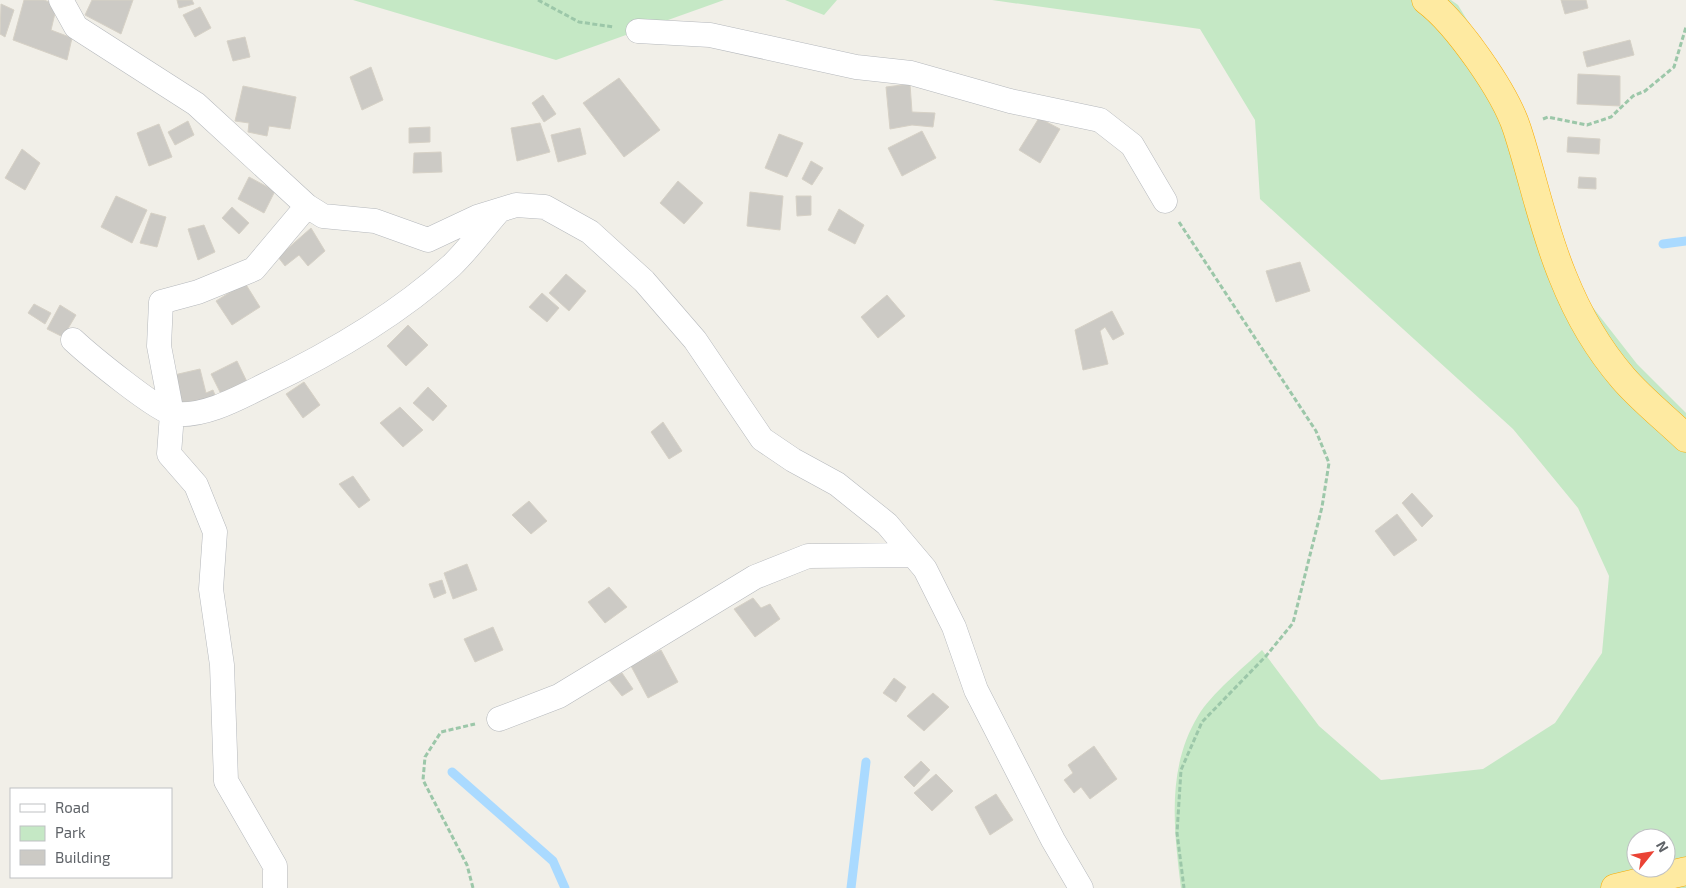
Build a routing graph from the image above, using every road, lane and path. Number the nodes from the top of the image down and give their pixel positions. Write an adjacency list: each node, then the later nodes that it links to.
1 (61, 0): 8 (street)
2 (538, 0): 5 (path)
3 (1426, 0): 6 (highway)
4 (1686, 27): 6 (path)
5 (638, 30): 7 (street)
6 (1516, 127): 12 (highway)
7 (1165, 201): 19 (path)
8 (307, 206): 9 (street); 11 (street)
9 (499, 210): 11 (street); 13 (street)
10 (73, 340): 11 (street)
11 (172, 414): 16 (street)
12 (1686, 438)
13 (913, 555): 14 (street); 18 (street)
14 (499, 719): 17 (path)
15 (1686, 871): 20 (highway)
16 (275, 888)
17 (473, 888)
18 (1081, 888)
19 (1184, 888)
20 (1615, 888)

